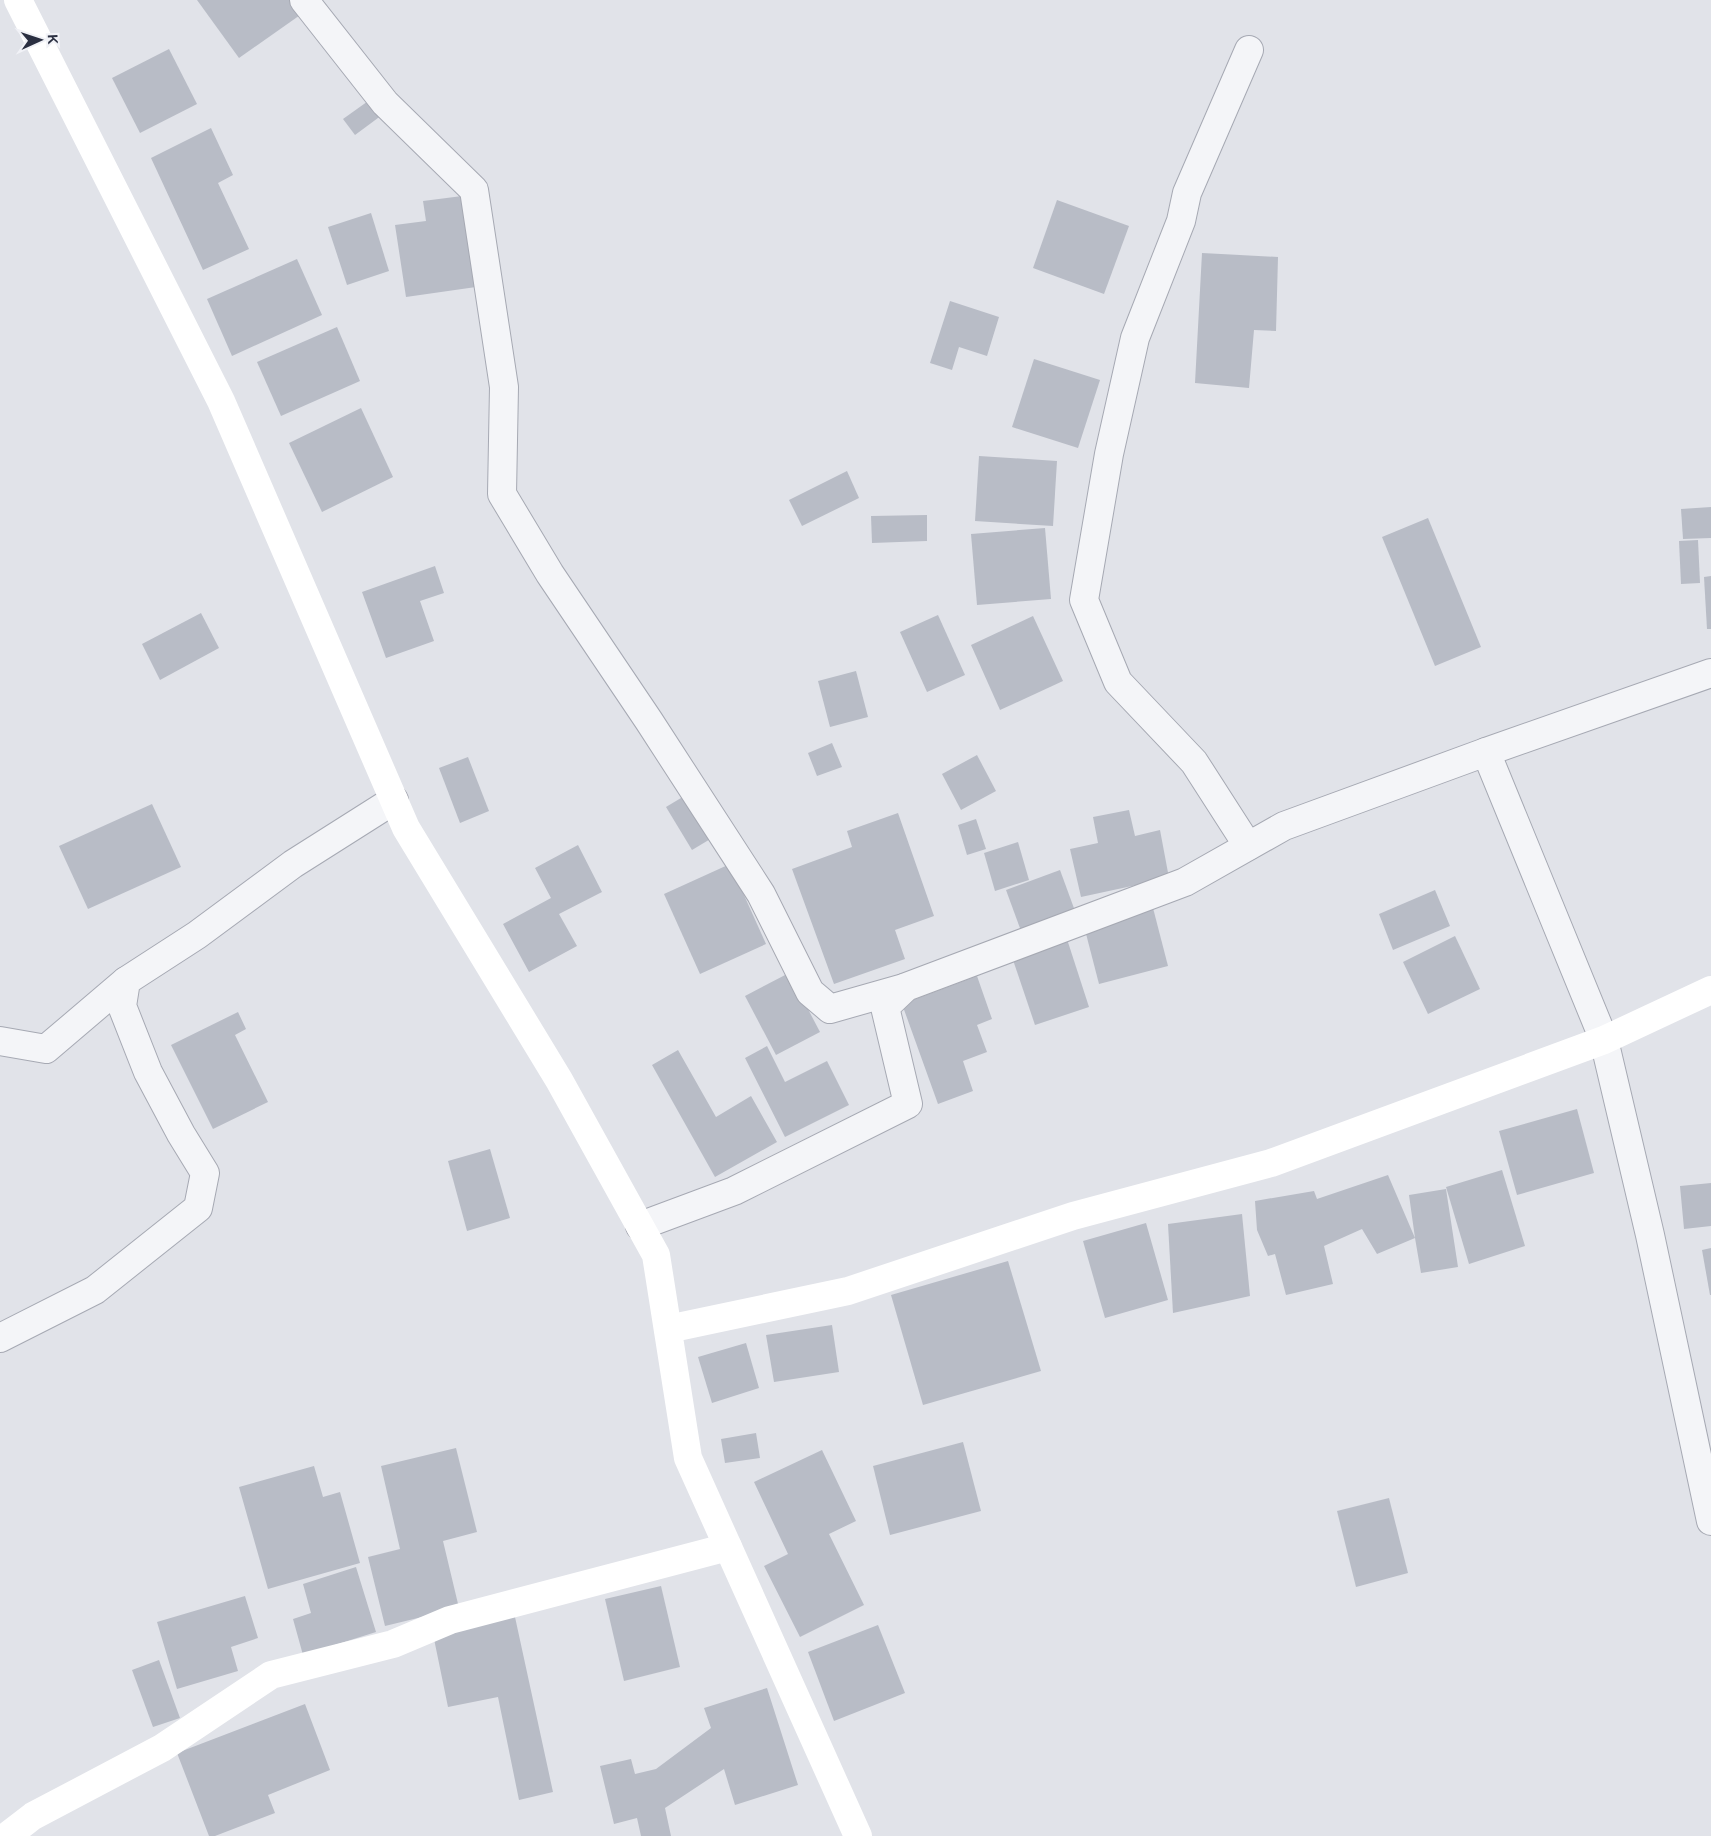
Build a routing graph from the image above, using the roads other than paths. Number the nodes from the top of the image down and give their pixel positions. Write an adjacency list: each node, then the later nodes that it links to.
1 (18, 0): 6 (street)
2 (304, 0): 9 (street)
3 (1249, 50): 7 (street)
4 (1711, 673): 5 (street)
5 (1486, 752): 7 (street); 11 (street)
6 (394, 800): 8 (street); 13 (street)
7 (1248, 846): 9 (street)
8 (126, 981): 12 (street); 15 (street)
9 (906, 987): 13 (street)
10 (1711, 990): 11 (street)
11 (1604, 1040): 14 (street); 16 (street)
12 (0, 1041)
13 (640, 1226): 14 (street)
14 (668, 1329): 17 (street)
15 (0, 1338)
16 (1711, 1521)
17 (728, 1547): 18 (street); 19 (street)
18 (7, 1836)
19 (858, 1836)

